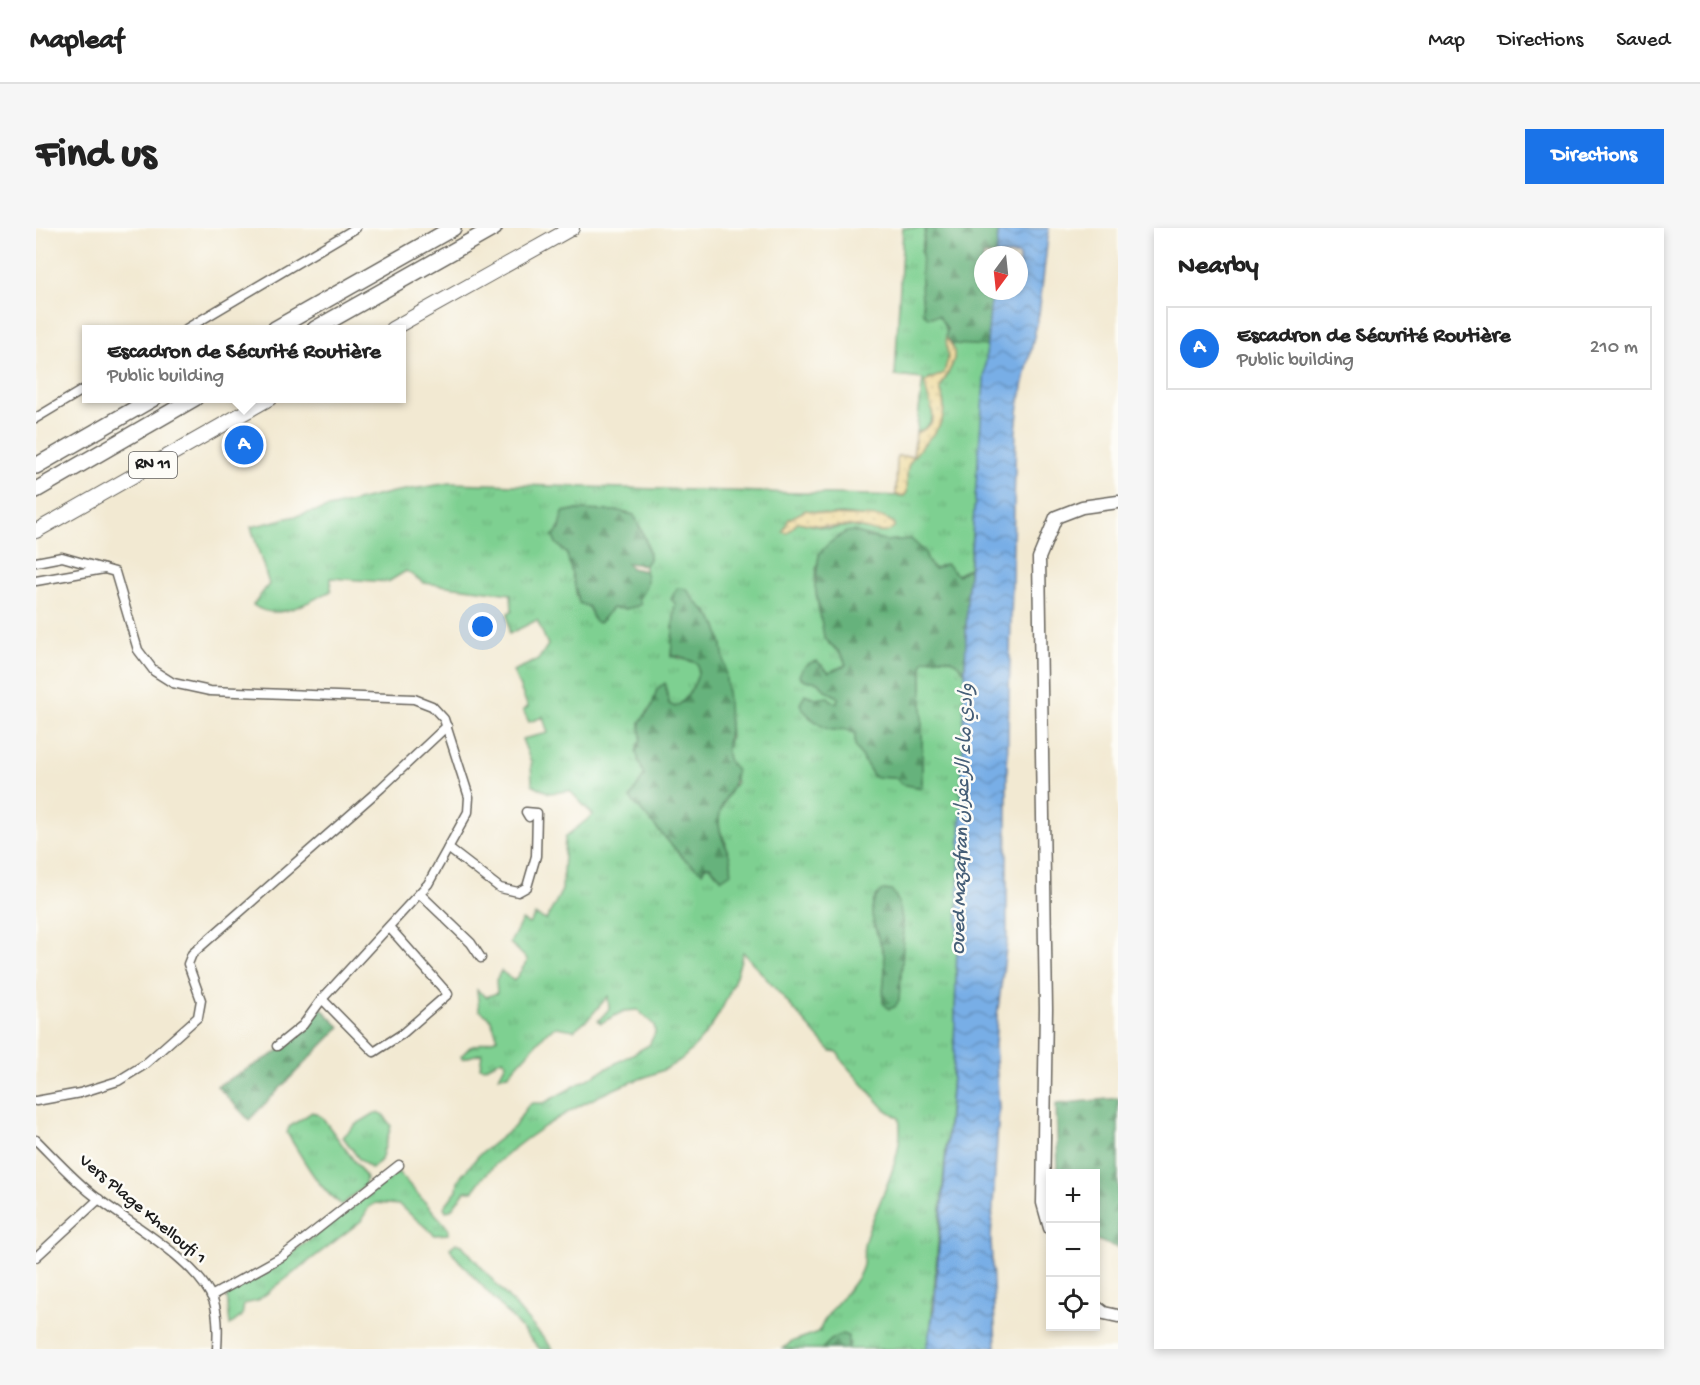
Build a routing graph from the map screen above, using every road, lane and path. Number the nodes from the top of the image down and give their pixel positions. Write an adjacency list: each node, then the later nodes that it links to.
1 (357, 228): 5 (street)
2 (453, 228): 6 (highway)
3 (494, 228): 7 (highway)
4 (572, 228): 8 (main road)
5 (194, 325)
6 (284, 325)
7 (324, 325)
8 (401, 325)
9 (82, 391): 13 (street)
10 (147, 403): 14 (highway)
11 (188, 403): 15 (highway)
12 (263, 403): 17 (main road, RN 11)
13 (36, 418)
14 (36, 466)
15 (36, 490)
16 (1118, 502): 33 (street)
17 (36, 531)
18 (36, 562): 19 (street)
19 (108, 568): 20 (street); 21 (street)
20 (36, 581)
21 (447, 726): 23 (street); 29 (street)
22 (529, 817): 23 (street)
23 (448, 848): 24 (street)
24 (420, 894): 25 (street); 26 (street)
25 (390, 927): 27 (street); 27 (street)
26 (481, 958)
27 (322, 999): 28 (street)
28 (277, 1047)
29 (36, 1101)
30 (36, 1140): 32 (street, Vers Plage Khelloufi 1)
31 (399, 1165): 35 (street)
32 (99, 1199): 34 (street); 35 (street, Vers Plage Khelloufi 1)
33 (1049, 1223)
34 (36, 1257)
35 (211, 1296): 38 (street, Vers Plage Khelloufi 1)
36 (1100, 1310): 37 (street)
37 (1118, 1316)
38 (217, 1349)

